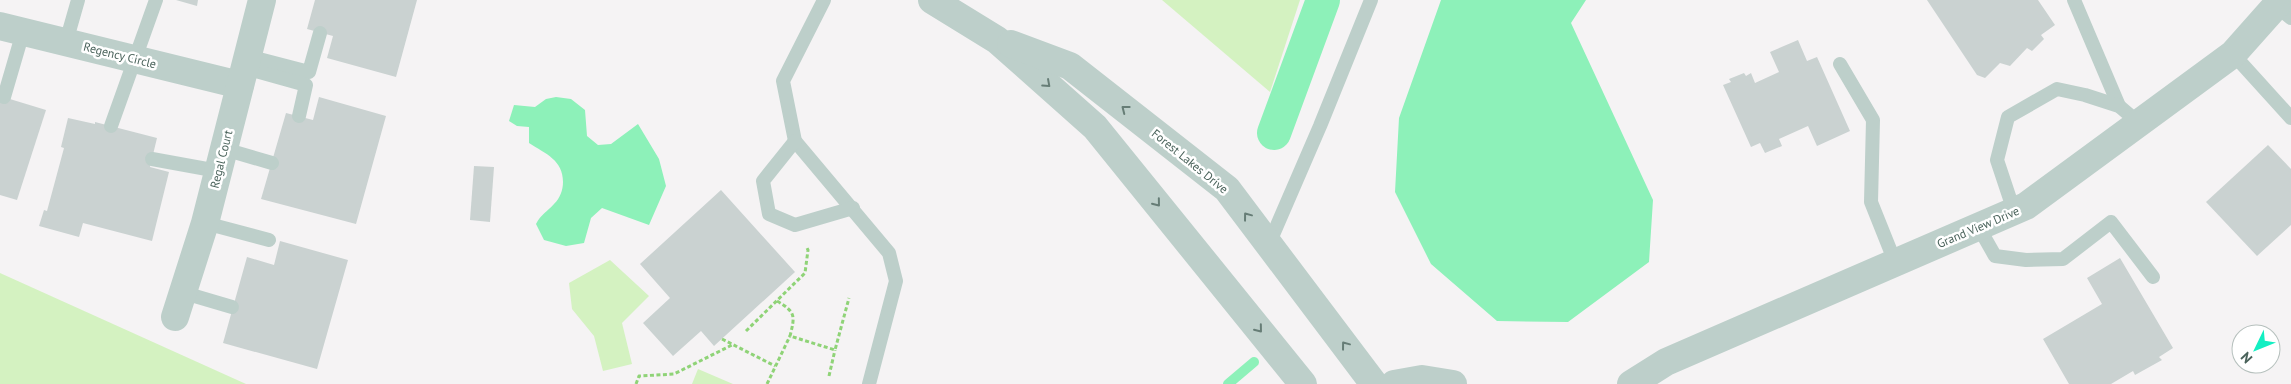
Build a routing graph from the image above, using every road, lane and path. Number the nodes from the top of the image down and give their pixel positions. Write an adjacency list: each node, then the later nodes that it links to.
1 (78, 0): 12 (lane)
2 (156, 0): 14 (lane)
3 (262, 0): 16 (street, Regal Court)
4 (824, 0): 22 (lane)
5 (932, 0): 11 (street, Forest Lakes Drive)
6 (1371, 0): 32 (lane)
7 (2074, 0): 18 (lane)
8 (2283, 8): 13 (street, Grand View Drive)
9 (12, 28): 12 (street, Regency Circle); 17 (lane)
10 (320, 33): 16 (lane)
11 (997, 40): 32 (street, Forest Lakes Drive, one-way to 11); 49 (street, Forest Lakes Drive, one-way to 49)
12 (66, 42): 14 (street, Regency Circle)
13 (2233, 54): 18 (street, Grand View Drive); 20 (lane)
14 (135, 59): 16 (street, Regency Circle); 21 (lane)
15 (1840, 64): 33 (lane)
16 (244, 70): 19 (lane); 24 (street, Regal Court)
17 (4, 97)
18 (2129, 114): 27 (street, Grand View Drive); 27 (lane)
19 (299, 116)
20 (2291, 118)
21 (111, 126)
22 (795, 141): 26 (lane); 29 (lane)
23 (152, 159): 24 (lane)
24 (221, 160): 25 (lane); 28 (street, Regal Court)
25 (272, 163)
26 (853, 208): 29 (lane); 48 (lane)
27 (2014, 211): 30 (street, Grand View Drive)
28 (204, 223): 31 (lane); 37 (street, Regal Court)
29 (795, 226): 36 (path)
30 (1978, 226): 33 (street, Grand View Drive); 34 (lane)
31 (269, 240)
32 (1269, 244): 50 (street, Forest Lakes Drive, one-way to 32)
33 (1894, 262): 53 (street, Grand View Drive)
34 (2153, 277)
35 (849, 298): 43 (path)
36 (777, 301): 39 (path); 40 (path)
37 (178, 305): 38 (lane)
38 (232, 307)
39 (746, 331)
40 (790, 336): 43 (path); 44 (path)
41 (722, 339): 42 (path)
42 (732, 345): 44 (path); 46 (path)
43 (834, 350): 45 (path)
44 (775, 366): 47 (path)
45 (829, 376)
46 (636, 384)
47 (767, 384)
48 (869, 384)
49 (1303, 384)
50 (1374, 384)
51 (1394, 384): 52 (street)
52 (1453, 384)
53 (1631, 384)

